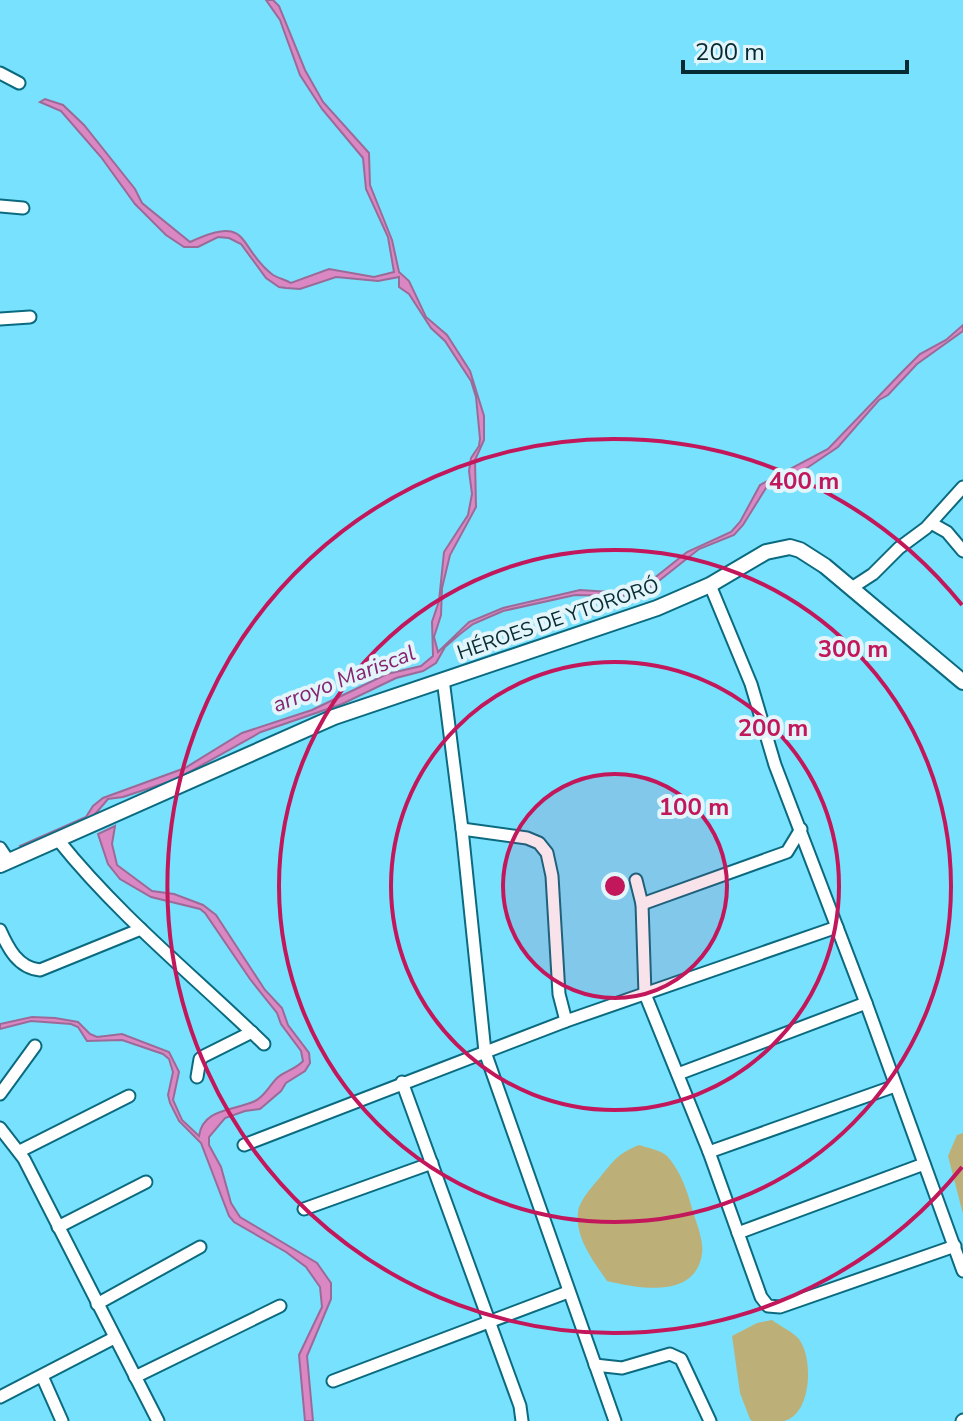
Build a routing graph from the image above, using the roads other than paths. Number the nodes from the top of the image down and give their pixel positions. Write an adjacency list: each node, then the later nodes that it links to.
1 (0, 73): 2 (street)
2 (19, 83)
3 (0, 206): 4 (street)
4 (23, 208)
5 (30, 317): 6 (street)
6 (0, 319)
7 (963, 487): 8 (street)
8 (931, 523): 9 (street); 11 (street)
9 (963, 551)
10 (710, 585): 11 (main road, HÉROES DE YTORORÓ); 12 (main road, HÉROES DE YTORORÓ); 15 (street)
11 (853, 587): 13 (main road, HÉROES DE YTORORÓ)
12 (443, 679): 14 (street); 16 (main road, HÉROES DE YTORORÓ)
13 (963, 682)
14 (462, 829): 25 (street); 29 (street)
15 (801, 829): 19 (street); 20 (street)
16 (59, 841): 17 (main road, HÉROES DE YTORORÓ); 21 (street)
17 (3, 858)
18 (636, 880): 19 (street)
19 (642, 904): 23 (street)
20 (837, 927): 23 (street); 24 (street)
21 (141, 929): 22 (street); 26 (street)
22 (0, 930)
23 (645, 994): 25 (street); 30 (street)
24 (866, 1003): 30 (street); 33 (street)
25 (566, 1021): 29 (street)
26 (252, 1032): 27 (street); 31 (street)
27 (264, 1044)
28 (35, 1046): 34 (street)
29 (485, 1052): 32 (street); 49 (street)
30 (678, 1074): 39 (street)
31 (197, 1077)
32 (402, 1082): 37 (street); 40 (street)
33 (895, 1086): 39 (street); 41 (street)
34 (0, 1094)
35 (129, 1096): 38 (street)
36 (0, 1128): 38 (street)
37 (244, 1145)
38 (20, 1151): 44 (street)
39 (709, 1152): 45 (street)
40 (432, 1163): 43 (street); 52 (street)
41 (924, 1164): 45 (street); 46 (street)
42 (146, 1182): 44 (street)
43 (304, 1209)
44 (58, 1227): 50 (street)
45 (738, 1233): 46 (street)
46 (955, 1246): 48 (street)
47 (200, 1247): 50 (street)
48 (963, 1271)
49 (568, 1292): 52 (street); 54 (street)
50 (97, 1304): 53 (street)
51 (280, 1306): 56 (street)
52 (488, 1322): 57 (street); 61 (street)
53 (114, 1338): 55 (street); 56 (street)
54 (595, 1365): 62 (street); 63 (street)
55 (42, 1376): 58 (street); 59 (street)
56 (135, 1377): 60 (street)
57 (333, 1381)
58 (0, 1397)
59 (62, 1421)
60 (158, 1421)
61 (522, 1421)
62 (615, 1421)
63 (710, 1421)

